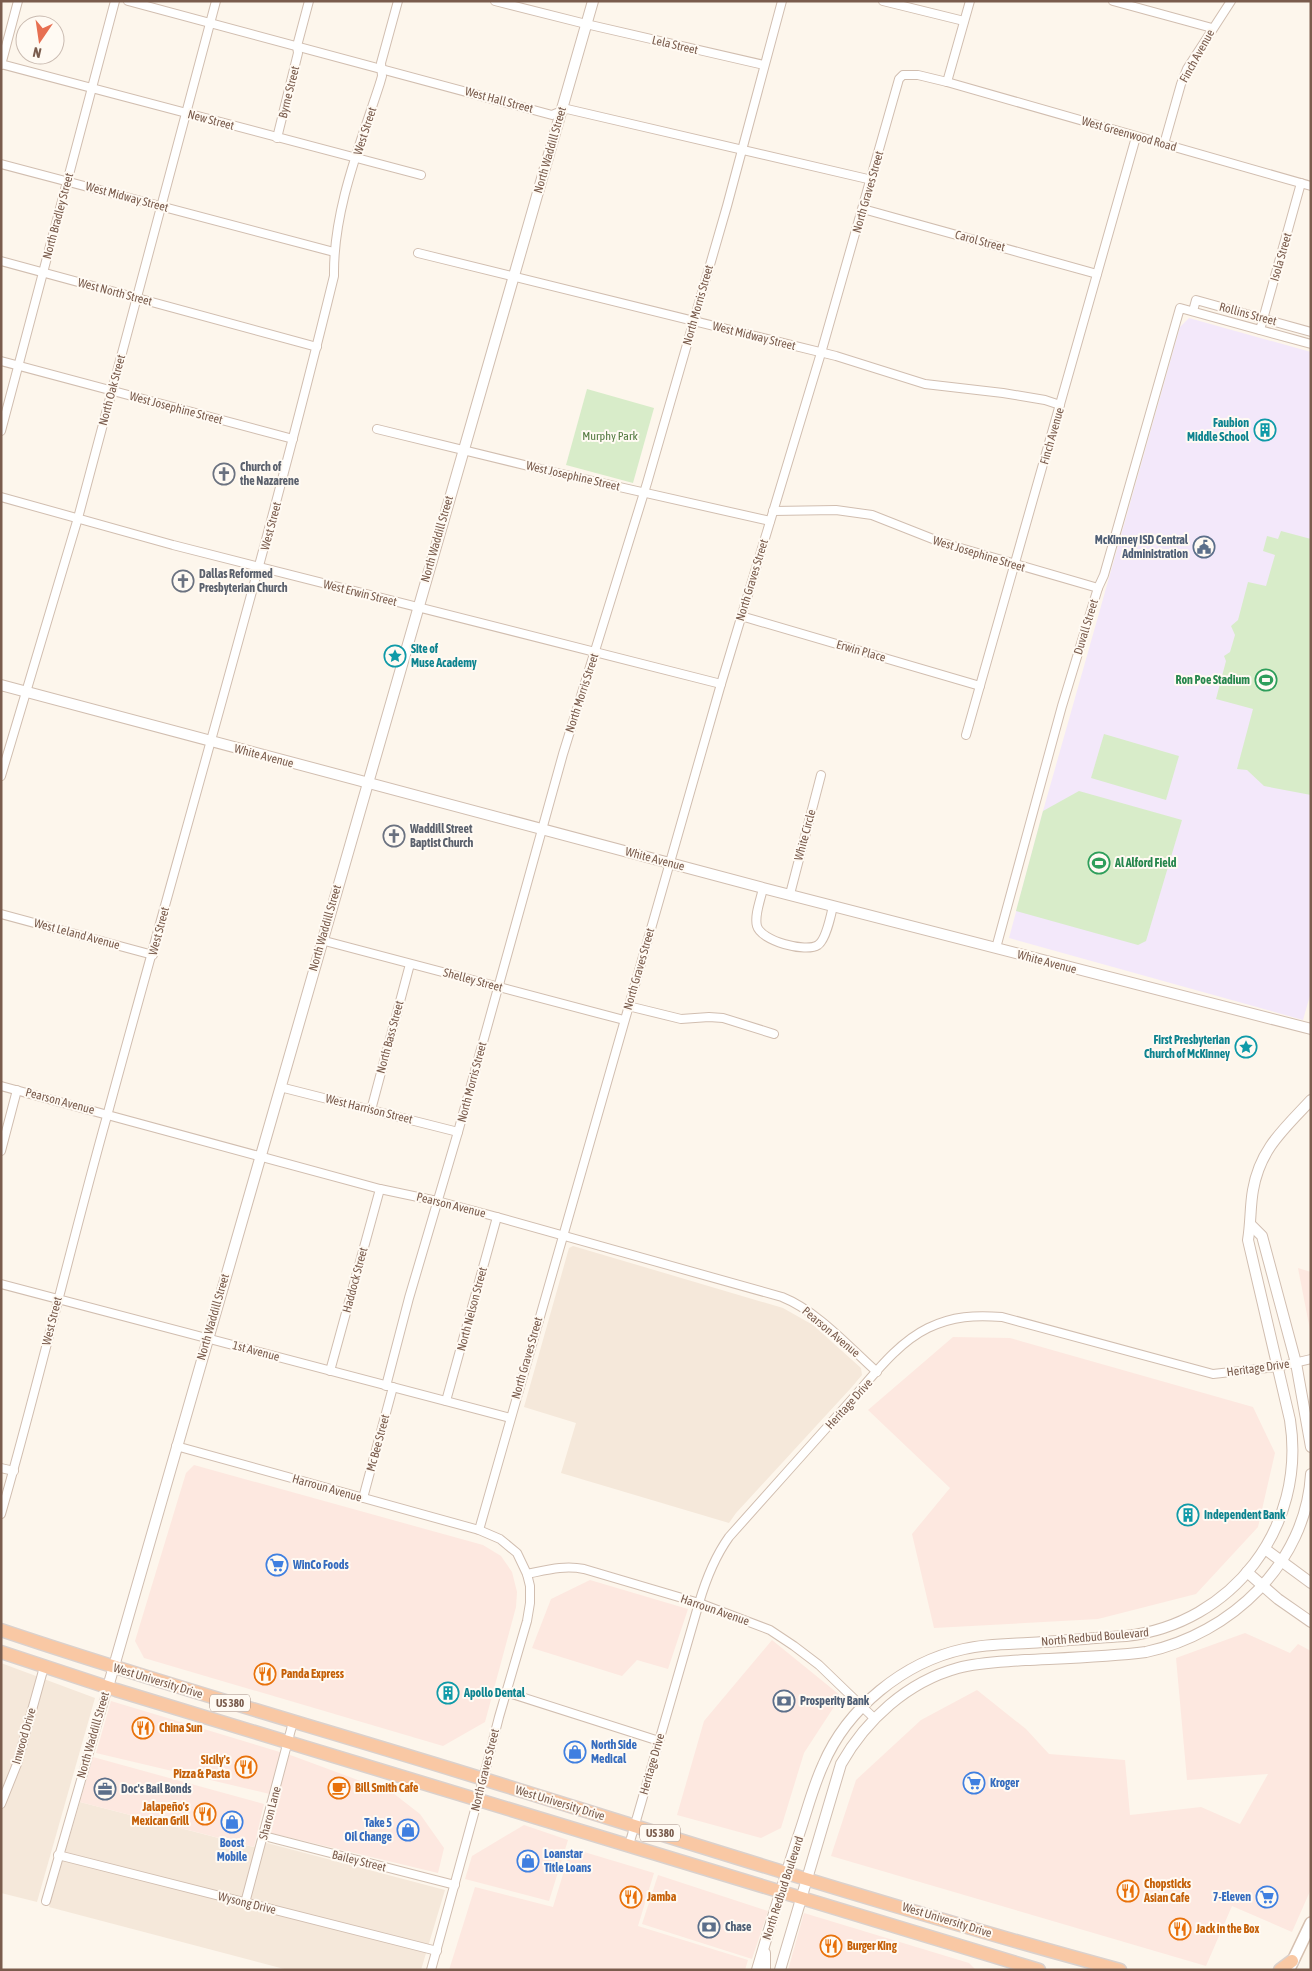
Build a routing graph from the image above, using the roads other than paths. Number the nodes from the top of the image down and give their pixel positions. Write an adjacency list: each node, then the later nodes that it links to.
1 (18, 1): 19 (street)
2 (115, 1): 23 (street, North Bradley Street)
3 (128, 1): 15 (street, West Hall Street)
4 (216, 1): 15 (street, North Oak Street)
5 (309, 1): 18 (street, Byrne Street)
6 (398, 1): 21 (street, West Street)
7 (495, 1): 16 (street, Lela Street)
8 (593, 1): 16 (street, North Waddill Street)
9 (782, 1): 20 (street, North Morris Street)
10 (883, 1): 14 (street)
11 (970, 1): 14 (street)
12 (1113, 1): 17 (street)
13 (1231, 1): 17 (street, Finch Avenue)
14 (964, 21): 22 (street)
15 (210, 23): 18 (street, West Hall Street); 25 (street, North Oak Street)
16 (586, 24): 20 (street, Lela Street); 24 (street, North Waddill Street)
17 (1212, 28): 28 (street, Finch Avenue)
18 (297, 46): 21 (street, West Hall Street); 27 (street, Byrne Street)
19 (1, 64): 23 (street, New Street)
20 (764, 65): 29 (street, North Morris Street)
21 (382, 69): 24 (street, West Hall Street); 30 (street, West Street)
22 (947, 82): 26 (street, West Greenwood Road); 33 (street, North Graves Street)
23 (92, 87): 25 (street, New Street); 34 (street, North Bradley Street)
24 (560, 112): 29 (street, West Hall Street); 44 (street, North Waddill Street)
25 (186, 114): 27 (street, New Street); 37 (street, North Oak Street)
26 (1136, 136): 28 (street, West Greenwood Road); 43 (street, Finch Avenue)
27 (277, 138): 30 (street, New Street)
28 (1164, 144): 35 (street, West Greenwood Road)
29 (741, 150): 33 (street, West Hall Street); 49 (street, North Morris Street)
30 (356, 158): 32 (street, New Street); 39 (street, West Street)
31 (1, 164): 34 (street, West Midway Street)
32 (420, 175)
33 (872, 180): 38 (street, North Graves Street)
34 (67, 181): 37 (street, West Midway Street); 42 (street, North Bradley Street)
35 (1301, 183): 36 (street, West Greenwood Road); 48 (street, Isola Street)
36 (1311, 186)
37 (160, 205): 39 (street, West Midway Street); 45 (street, North Oak Street)
38 (863, 209): 43 (street, Carol Street); 54 (street, North Graves Street)
39 (334, 252): 53 (street, West Street)
40 (418, 254): 44 (street, West Midway Street)
41 (1, 261): 42 (street, West North Street)
42 (43, 272): 45 (street, West North Street); 56 (street, North Bradley Street)
43 (1097, 274): 58 (street, Finch Avenue)
44 (513, 278): 49 (street, West Midway Street); 62 (street, North Waddill Street)
45 (137, 298): 53 (street, West North Street); 57 (street, North Oak Street)
46 (1180, 308): 47 (street, Rollins Street); 70 (street, Duvall Street)
47 (1193, 311): 48 (street, Rollins Street); 50 (street, Rollins Street)
48 (1263, 318): 50 (street, Isola Street); 51 (street, Rollins Street)
49 (693, 321): 54 (street, West Midway Street); 63 (street, North Morris Street)
50 (1260, 330): 52 (street, Rollins Street)
51 (1311, 332)
52 (1311, 344)
53 (317, 347): 61 (street, West Street)
54 (821, 353): 58 (street, West Midway Street); 65 (street, North Graves Street)
55 (1, 361): 56 (street, West Josephine Street)
56 (18, 365): 57 (street, West Josephine Street); 60 (street, North Bradley Street)
57 (111, 390): 61 (street, West Josephine Street); 66 (street, North Oak Street)
58 (1060, 405): 68 (street, Finch Avenue)
59 (376, 429): 62 (street, West Josephine Street)
60 (1, 430)
61 (293, 439): 69 (street, West Street)
62 (462, 450): 63 (street, West Josephine Street); 71 (street, North Waddill Street)
63 (644, 493): 67 (street, West Josephine Street); 73 (street, North Morris Street)
64 (1, 497): 66 (street, West Erwin Street)
65 (773, 511): 67 (street, North Graves Street); 68 (street, West Josephine Street)
66 (78, 518): 69 (street, West Erwin Street); 77 (street, North Oak Street)
67 (770, 522): 72 (street, North Graves Street)
68 (1015, 565): 70 (street, West Josephine Street); 76 (street, Finch Avenue)
69 (260, 567): 71 (street, West Erwin Street); 79 (street, West Street)
70 (1098, 588): 90 (street, Duvall Street)
71 (418, 607): 73 (street, West Erwin Street); 82 (street, North Waddill Street)
72 (741, 616): 74 (street, North Graves Street); 76 (street, Erwin Place)
73 (595, 652): 74 (street, West Erwin Street); 83 (street, North Morris Street)
74 (721, 684): 84 (street, North Graves Street)
75 (1, 685): 77 (street, White Avenue)
76 (980, 686): 78 (street, Finch Avenue)
77 (26, 692): 79 (street, White Avenue); 81 (street, North Oak Street)
78 (966, 735)
79 (212, 742): 82 (street, White Avenue); 91 (street, West Street)
80 (820, 775): 86 (street, White Circle)
81 (1, 776)
82 (368, 783): 83 (street, White Avenue); 89 (street, North Waddill Street)
83 (541, 829): 84 (street, White Avenue); 93 (street, North Morris Street)
84 (669, 863): 85 (street, White Avenue); 94 (street, North Graves Street)
85 (764, 888): 86 (street, White Avenue); 87 (street)
86 (790, 894): 87 (street, White Avenue)
87 (833, 906): 90 (street, White Avenue)
88 (1, 914): 91 (street, West Leland Avenue)
89 (321, 940): 92 (street, Shelley Street); 99 (street, North Waddill Street)
90 (996, 948): 96 (street, White Avenue)
91 (153, 954): 103 (street, West Street)
92 (410, 964): 93 (street, Shelley Street); 102 (street, North Bass Street)
93 (498, 987): 95 (street, Shelley Street); 104 (street, North Morris Street)
94 (628, 1006): 95 (street, North Graves Street); 97 (street)
95 (624, 1020): 111 (street, North Graves Street)
96 (1310, 1028)
97 (774, 1034)
98 (1, 1086): 100 (street, Pearson Avenue)
99 (280, 1087): 102 (street, West Harrison Street); 106 (street, North Waddill Street)
100 (18, 1090): 103 (street, Pearson Avenue); 105 (street)
101 (1311, 1100): 110 (street, North Redbud Boulevard)
102 (371, 1110): 104 (street, West Harrison Street)
103 (107, 1114): 106 (street, Pearson Avenue); 113 (street, West Street)
104 (458, 1132): 108 (street, North Morris Street)
105 (1, 1151)
106 (259, 1156): 107 (street, Pearson Avenue); 114 (street, North Waddill Street)
107 (380, 1189): 108 (street, Pearson Avenue); 118 (street, Haddock Street)
108 (437, 1201): 109 (street, Pearson Avenue); 120 (street, North Morris Street)
109 (497, 1216): 111 (street, Pearson Avenue); 121 (street, North Nelson Street)
110 (1251, 1225): 116 (street); 117 (street, North Redbud Boulevard)
111 (563, 1234): 119 (street, Pearson Avenue); 122 (street, North Graves Street)
112 (1, 1284): 113 (street, 1st Avenue)
113 (58, 1299): 114 (street, 1st Avenue); 126 (street, West Street)
114 (208, 1339): 118 (street, 1st Avenue); 123 (street, North Waddill Street)
115 (1311, 1360): 116 (street, Heritage Drive)
116 (1296, 1363): 117 (street, Heritage Drive); 124 (street)
117 (1277, 1367): 119 (street, Heritage Drive); 131 (street, North Redbud Boulevard)
118 (330, 1371): 120 (street, 1st Avenue)
119 (877, 1372): 137 (street, Heritage Drive)
120 (389, 1386): 121 (street, 1st Avenue); 128 (street, Mc Bee Street)
121 (446, 1401): 122 (street, 1st Avenue)
122 (510, 1418): 130 (street, North Graves Street)
123 (176, 1446): 128 (street, Harroun Avenue); 142 (street, North Waddill Street)
124 (1311, 1447)
125 (1, 1468): 126 (street)
126 (14, 1471): 129 (street, West Street)
127 (1311, 1474): 132 (street, North Redbud Boulevard)
128 (363, 1498): 130 (street, Harroun Avenue)
129 (1, 1514)
130 (479, 1530): 134 (street, North Graves Street)
131 (1265, 1549): 132 (street); 133 (street, North Redbud Boulevard)
132 (1282, 1561): 135 (street); 136 (street, North Redbud Boulevard)
133 (1247, 1572): 136 (street); 145 (street, North Redbud Boulevard)
134 (527, 1574): 137 (street, Harroun Avenue); 144 (street, North Graves Street)
135 (1311, 1583)
136 (1262, 1586): 138 (street); 146 (street, North Redbud Boulevard)
137 (699, 1603): 145 (street, Harroun Avenue); 148 (street, Heritage Drive)
138 (1311, 1622)
139 (1, 1630): 142 (highway, West University Drive / US 380)
140 (1, 1652): 141 (highway, West University Drive / US 380)
141 (44, 1667): 143 (highway, West University Drive / US 380); 152 (street, Inwood Drive)
142 (114, 1668): 143 (street, North Waddill Street); 147 (highway, West University Drive / US 380)
143 (108, 1687): 149 (highway, West University Drive / US 380); 156 (street, North Waddill Street)
144 (506, 1692): 148 (street); 150 (street, North Graves Street)
145 (862, 1707): 146 (street, Harroun Avenue); 157 (street, North Redbud Boulevard)
146 (875, 1719): 158 (street, North Redbud Boulevard)
147 (293, 1722): 149 (street, Sharon Lane); 150 (highway, West University Drive / US 380)
148 (659, 1741): 153 (street, Heritage Drive)
149 (288, 1742): 151 (highway, West University Drive / US 380); 154 (street, Sharon Lane)
150 (484, 1779): 151 (street, North Graves Street); 153 (highway, West University Drive / US 380)
151 (478, 1799): 155 (highway, West University Drive / US 380); 159 (street, North Graves Street)
152 (1, 1804)
153 (634, 1826): 155 (street, Heritage Drive); 157 (highway, West University Drive / US 380)
154 (264, 1836): 159 (street, Bailey Street); 163 (street, Sharon Lane)
155 (629, 1845): 160 (highway, West University Drive / US 380)
156 (58, 1855): 162 (street, North Waddill Street); 163 (street, Wysong Drive)
157 (787, 1872): 158 (highway, West University Drive / US 380); 160 (street, North Redbud Boulevard)
158 (807, 1878): 161 (street, North Redbud Boulevard); 173 (highway, West University Drive / US 380)
159 (455, 1885): 166 (street, North Graves Street)
160 (780, 1891): 161 (highway, West University Drive / US 380); 165 (street, North Redbud Boulevard)
161 (801, 1897): 171 (street, North Redbud Boulevard); 172 (highway, West University Drive / US 380)
162 (46, 1901)
163 (245, 1903): 166 (street, Wysong Drive)
164 (1311, 1923): 167 (main road)
165 (765, 1942): 169 (street, North Redbud Boulevard); 170 (street)
166 (436, 1951): 168 (street, North Graves Street)
167 (1292, 1967): 174 (highway)
168 (432, 1970)
169 (757, 1970)
170 (765, 1970)
171 (780, 1970)
172 (1039, 1970)
173 (1120, 1970)
174 (1280, 1970)

